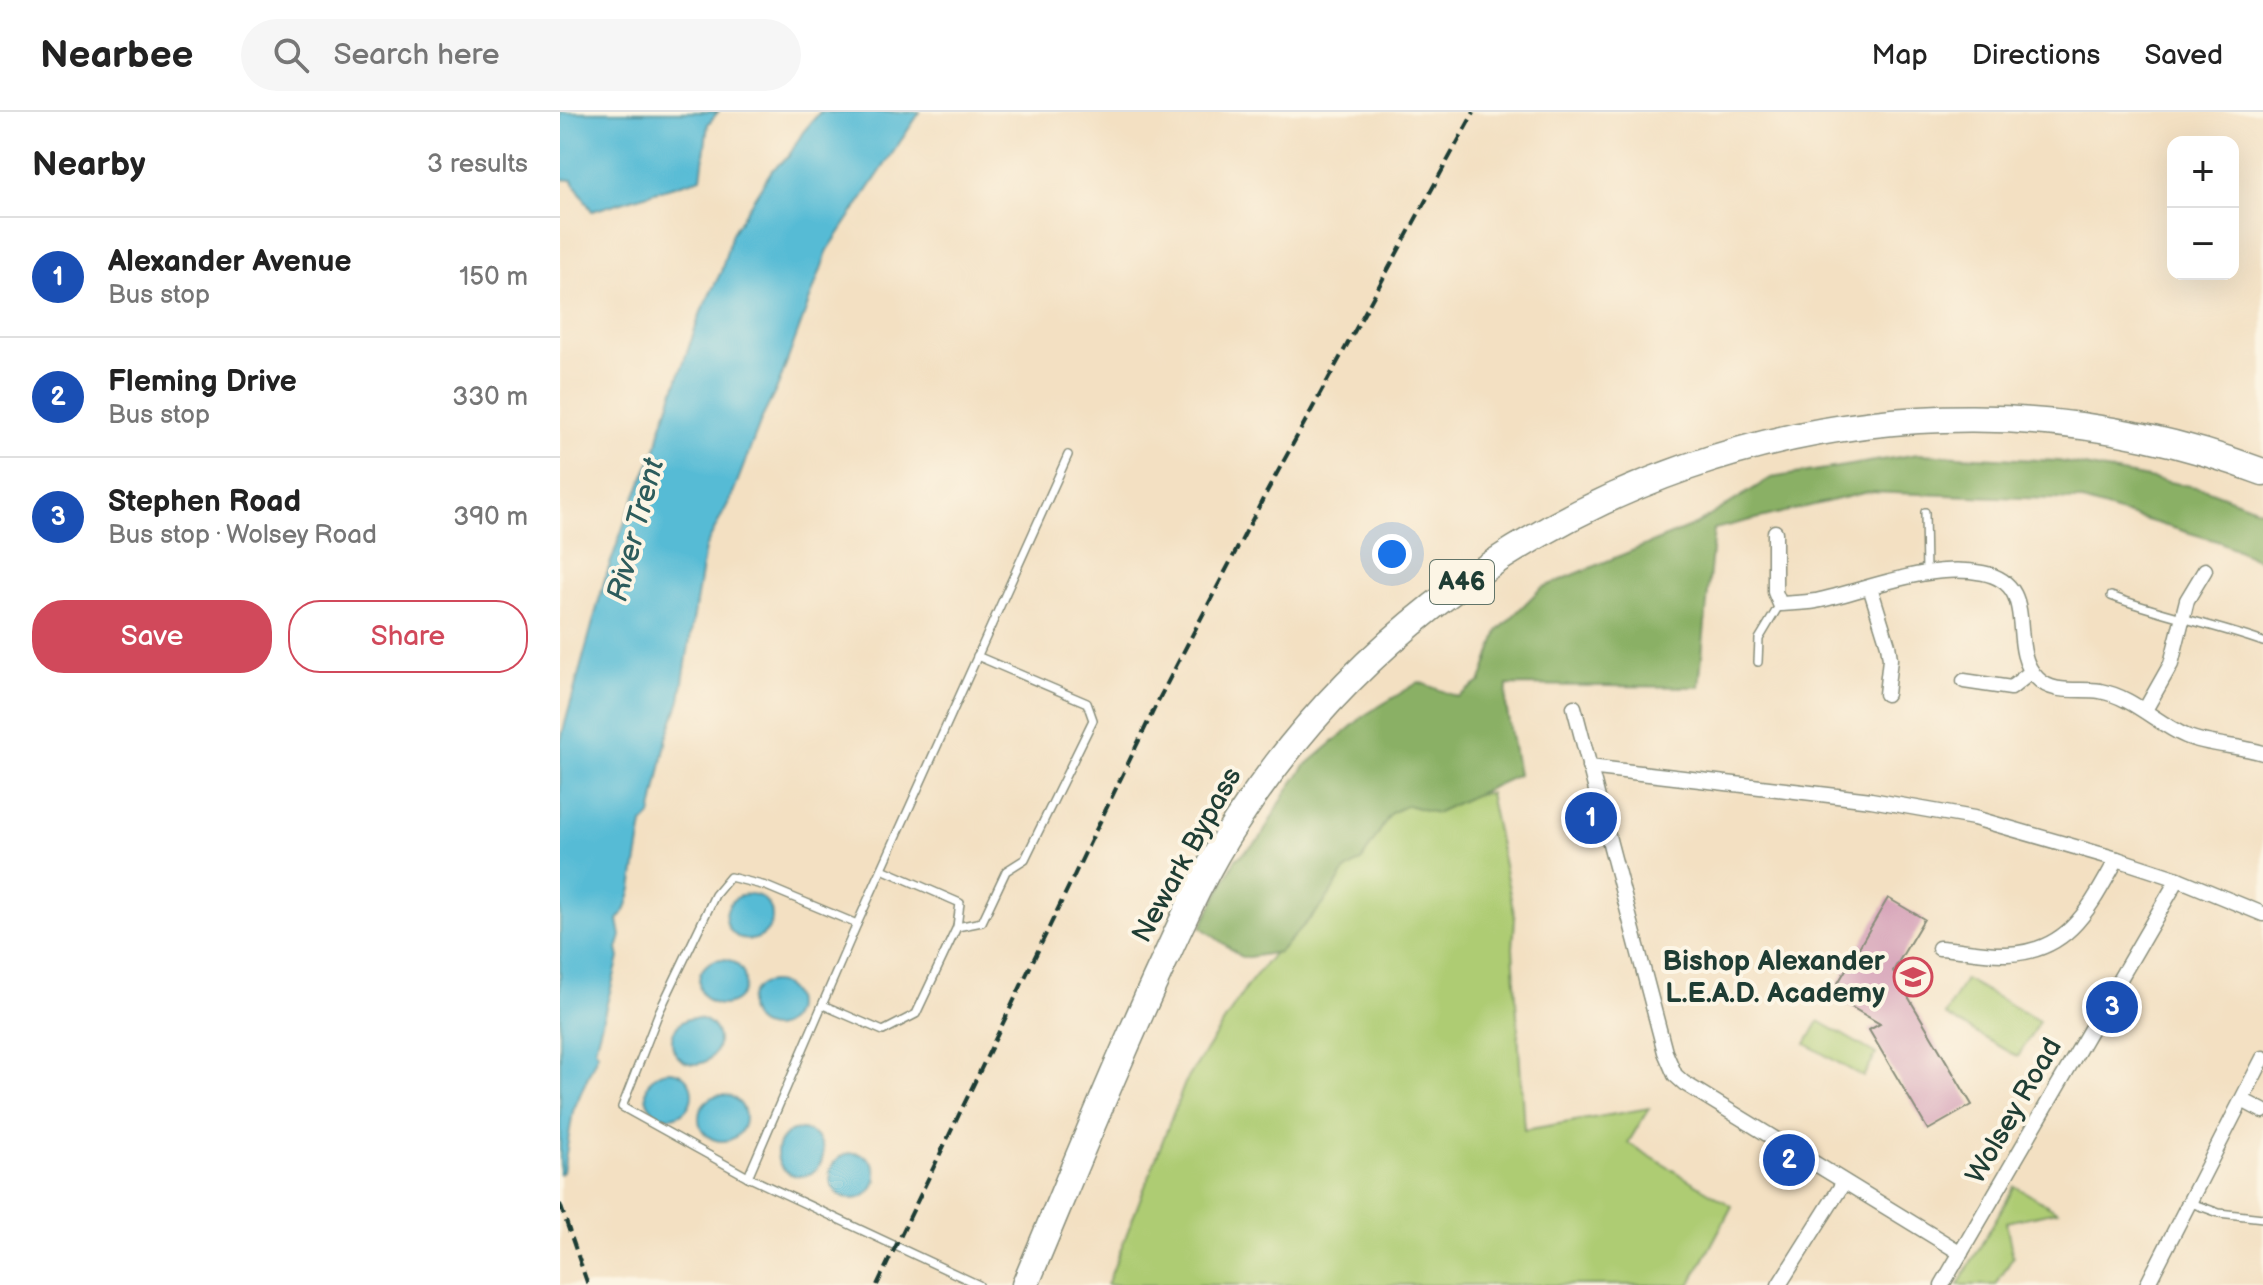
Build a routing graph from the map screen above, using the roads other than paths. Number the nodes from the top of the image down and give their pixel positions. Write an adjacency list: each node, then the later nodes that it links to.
1 (1068, 455): 12 (lane)
2 (2263, 472): 38 (highway, Newark Bypass / A46)
3 (1925, 512): 6 (lane)
4 (1775, 532): 9 (street)
5 (2205, 570): 10 (street)
6 (1926, 574): 7 (street); 14 (street)
7 (1870, 587): 9 (street); 16 (street)
8 (2111, 596): 10 (lane)
9 (1780, 604): 13 (lane)
10 (2182, 617): 11 (lane); 18 (street)
11 (2263, 642)
12 (977, 656): 22 (lane); 26 (lane)
13 (1758, 662)
14 (2031, 672): 15 (street); 18 (street)
15 (1964, 681)
16 (1886, 694)
17 (1574, 707): 20 (street)
18 (2145, 710): 19 (street)
19 (2263, 753)
20 (1589, 767): 21 (street); 33 (street)
21 (2117, 859): 23 (street); 27 (street)
22 (882, 869): 25 (lane); 26 (lane)
23 (2178, 879): 24 (street); 36 (street, Wolsey Road)
24 (2263, 914)
25 (857, 924): 28 (lane); 32 (lane)
26 (957, 927): 28 (lane)
27 (1939, 948)
28 (823, 1005): 32 (lane)
29 (2263, 1058): 30 (street)
30 (2242, 1100): 31 (street); 34 (street)
31 (2263, 1111)
32 (748, 1177): 37 (lane)
33 (1844, 1182): 36 (street); 39 (street)
34 (2188, 1202): 35 (lane); 41 (street)
35 (2263, 1218)
36 (1961, 1253): 40 (street, Wolsey Road)
37 (979, 1285)
38 (1025, 1285)
39 (1779, 1285)
40 (1942, 1285)
41 (2147, 1285)

